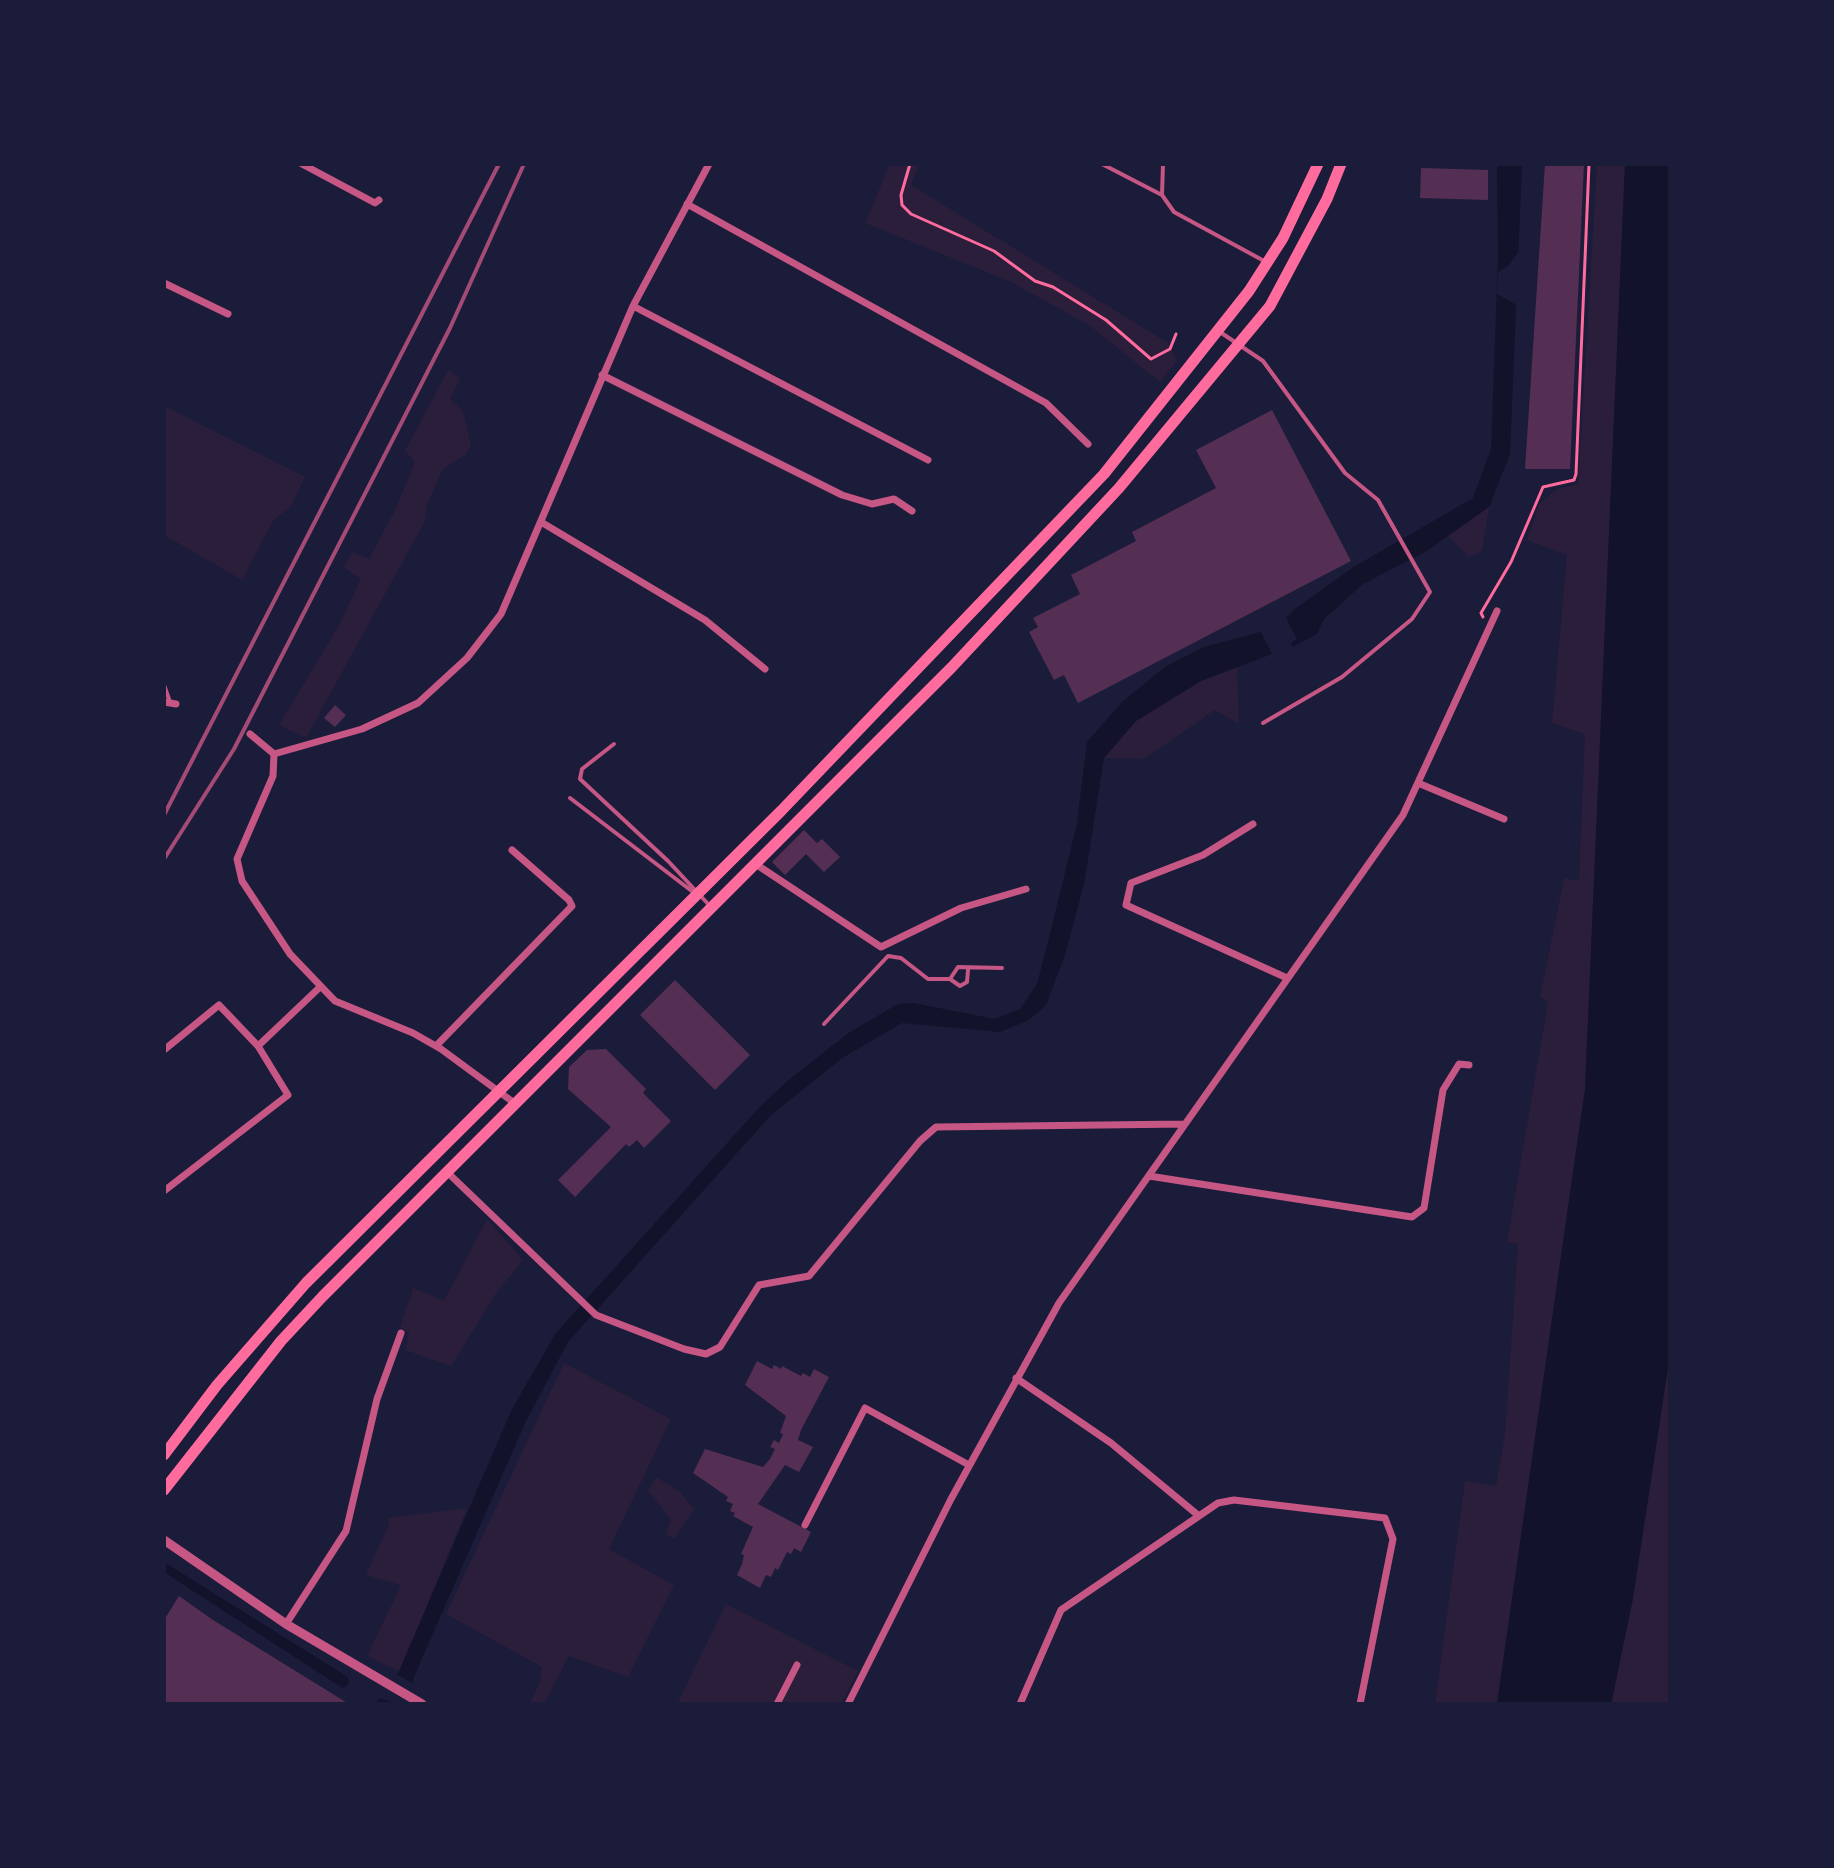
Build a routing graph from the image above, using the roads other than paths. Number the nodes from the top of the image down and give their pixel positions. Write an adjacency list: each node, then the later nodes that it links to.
1 (302, 164): 8 (street)
2 (709, 164): 9 (street)
3 (1102, 164): 7 (lane)
4 (1163, 164): 7 (lane)
5 (1318, 164): 10 (main road)
6 (1341, 164): 15 (main road)
7 (1162, 195): 10 (lane)
8 (379, 200)
9 (687, 204): 12 (street); 17 (street)
10 (1268, 262): 14 (main road)
11 (164, 283): 13 (street)
12 (633, 306): 16 (street); 18 (street)
13 (228, 314)
14 (1220, 332): 15 (lane); 36 (main road)
15 (1239, 347): 25 (lane); 34 (main road)
16 (602, 375): 19 (street); 20 (street)
17 (1088, 444)
18 (928, 460)
19 (912, 511)
20 (541, 522): 22 (street); 28 (street)
21 (1497, 611): 29 (street)
22 (765, 669)
23 (164, 685): 24 (lane)
24 (170, 703)
25 (1263, 723)
26 (250, 734): 28 (street)
27 (614, 744): 36 (lane)
28 (274, 754): 44 (street)
29 (1418, 783): 31 (street); 42 (street)
30 (570, 798): 36 (lane)
31 (1504, 819)
32 (1253, 824): 42 (street)
33 (512, 850): 47 (street)
34 (754, 863): 37 (main road); 38 (street)
35 (1026, 889): 38 (street)
36 (695, 893): 37 (lane); 50 (main road)
37 (710, 907): 51 (main road)
38 (881, 947): 39 (street)
39 (888, 956): 43 (lane); 45 (lane)
40 (1002, 968): 41 (lane)
41 (968, 970): 43 (lane); 43 (lane)
42 (1287, 978): 52 (street)
43 (950, 979)
44 (319, 988): 46 (street); 47 (street)
45 (824, 1024)
46 (258, 1046): 48 (street); 55 (street)
47 (436, 1046): 50 (street)
48 (164, 1050)
49 (1469, 1065): 54 (street)
50 (498, 1089): 51 (street); 58 (main road)
51 (513, 1102): 53 (main road)
52 (1184, 1124): 53 (street); 54 (street)
53 (447, 1172): 60 (main road)
54 (1149, 1176): 57 (street)
55 (164, 1191)
56 (401, 1333): 64 (street)
57 (1016, 1378): 59 (street); 61 (street)
58 (164, 1455)
59 (969, 1465): 62 (street); 68 (street)
60 (164, 1490)
61 (1199, 1516): 69 (street); 70 (street)
62 (805, 1525)
63 (164, 1540): 64 (street)
64 (286, 1624): 66 (street)
65 (797, 1665): 67 (street)
66 (422, 1704)
67 (777, 1704)
68 (848, 1704)
69 (1020, 1704)
70 (1360, 1704)

